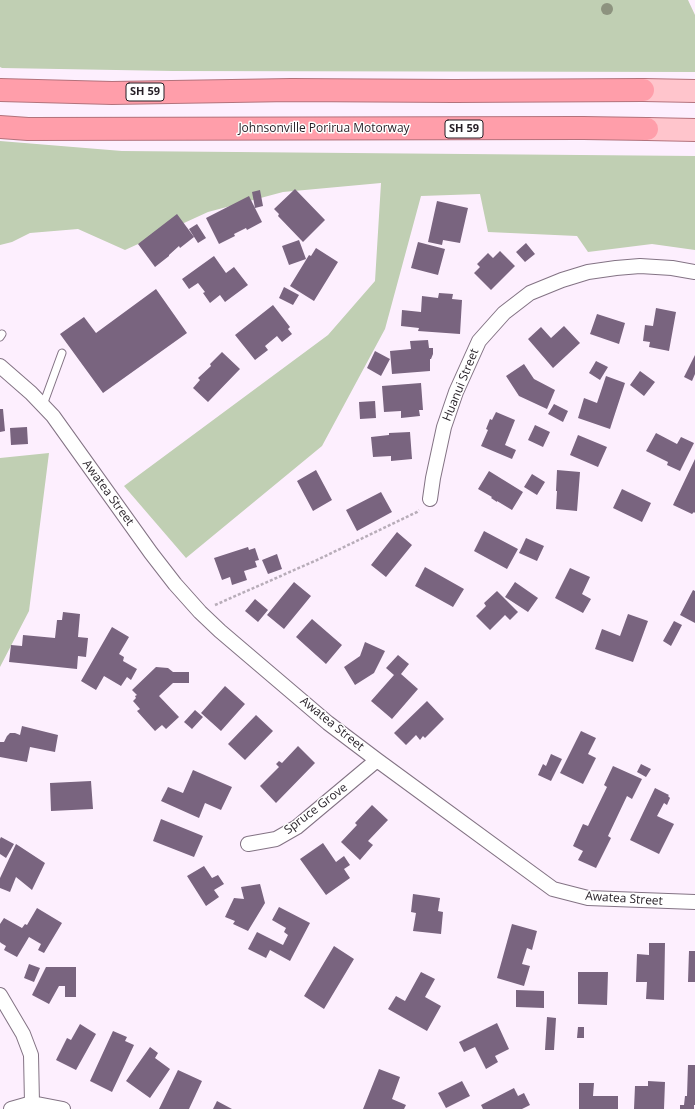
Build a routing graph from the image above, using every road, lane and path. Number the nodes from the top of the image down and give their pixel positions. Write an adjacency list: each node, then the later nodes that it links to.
1 (0, 90): 2 (highway, SH 59)
2 (643, 90): 3 (main road, SH 59)
3 (695, 91)
4 (0, 126): 5 (highway, Johnsonville Porirua Motorway / SH 59)
5 (647, 129): 6 (main road, SH 59)
6 (695, 130)
7 (695, 272): 11 (street, Huanui Street)
8 (62, 353): 10 (lane)
9 (0, 366): 10 (street, Awatea Street)
10 (43, 405): 12 (street, Awatea Street)
11 (430, 499): 12 (path)
12 (200, 612): 13 (street, Awatea Street)
13 (377, 760): 14 (street, Spruce Grove); 15 (street, Awatea Street)
14 (248, 844)
15 (695, 902)
16 (0, 995): 17 (street)
17 (32, 1103): 18 (street); 19 (street)
18 (11, 1109)
19 (63, 1109)

